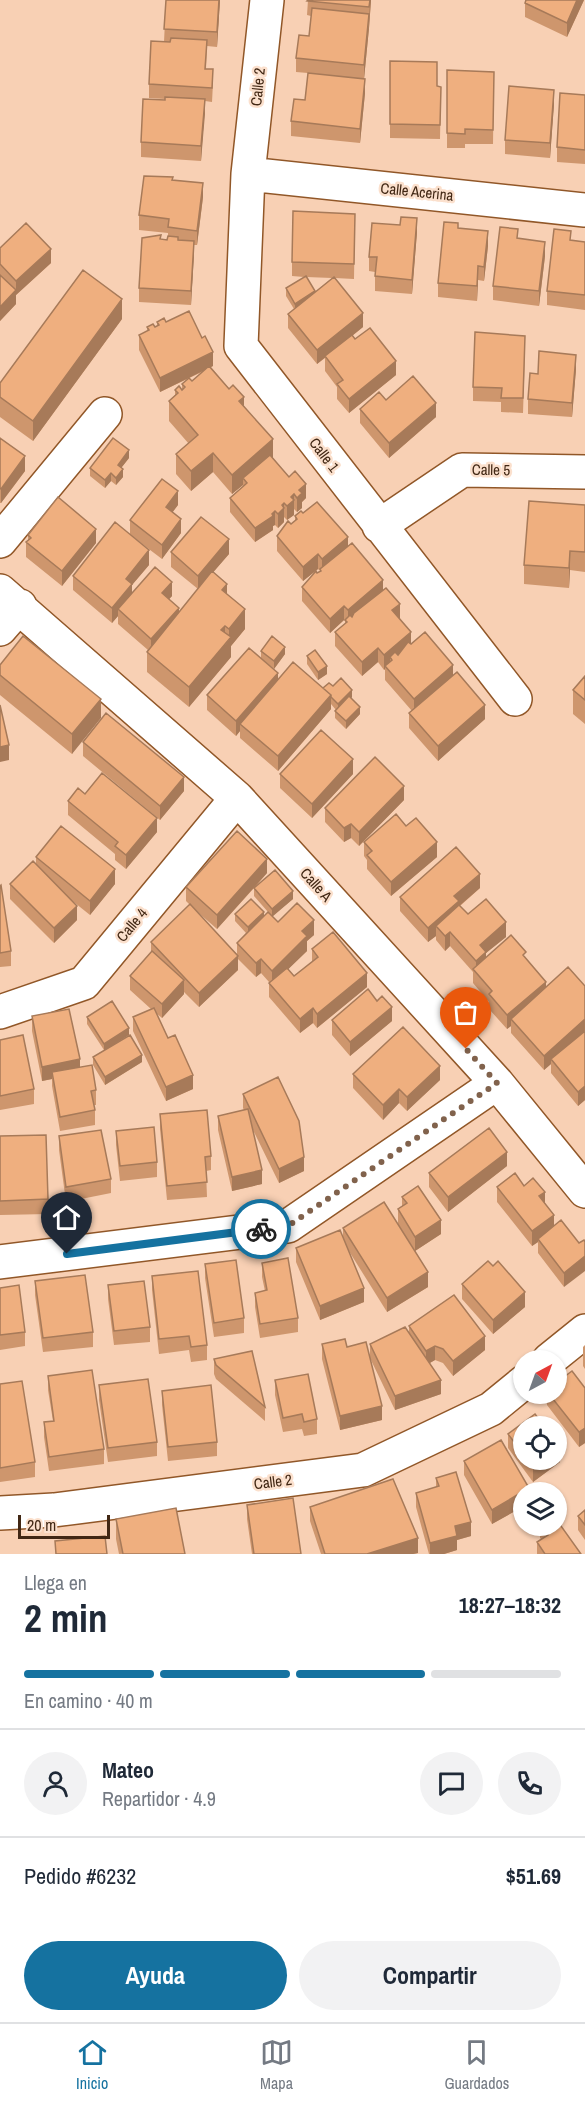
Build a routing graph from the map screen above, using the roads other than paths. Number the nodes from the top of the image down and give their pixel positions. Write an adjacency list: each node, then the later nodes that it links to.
1 (267, 0): 2 (street, Calle 2)
2 (248, 174): 3 (street, Calle Acerina); 6 (street, Calle 1)
3 (585, 210)
4 (105, 414): 7 (street)
5 (585, 472): 6 (street, Calle 5)
6 (379, 526): 9 (street, Calle 1)
7 (0, 541)
8 (7, 609): 10 (street, Calle A)
9 (515, 699)
10 (237, 798): 11 (street, Calle 4); 12 (street, Calle A)
11 (0, 1012)
12 (497, 1083): 13 (street, Calle A); 14 (street)
13 (585, 1191)
14 (0, 1262)
15 (585, 1331): 16 (street)
16 (561, 1350)
17 (513, 1391): 18 (street, Calle 2)
18 (0, 1513)

